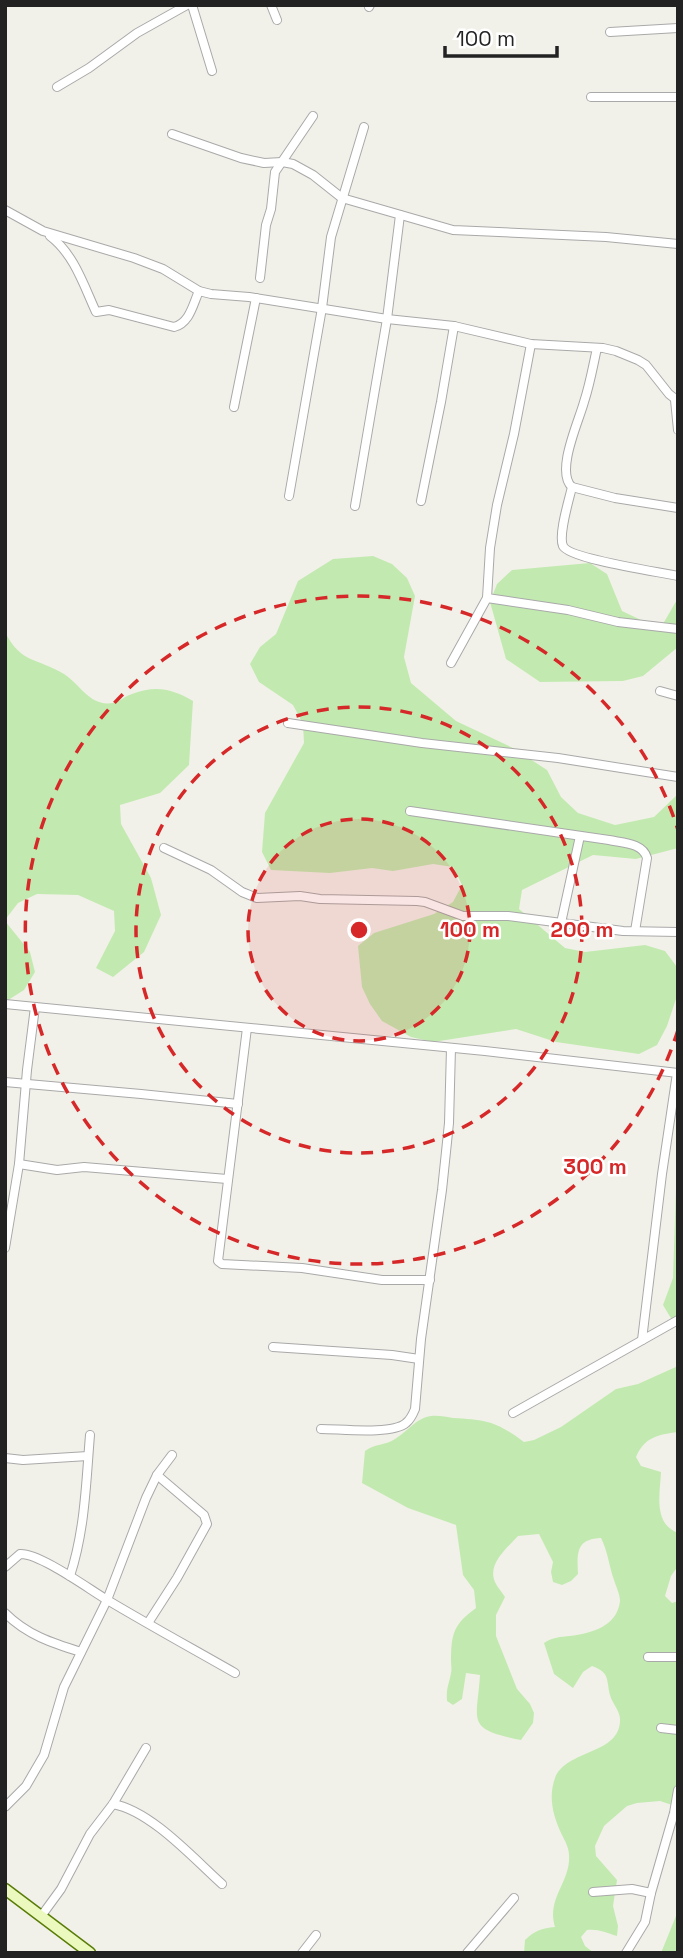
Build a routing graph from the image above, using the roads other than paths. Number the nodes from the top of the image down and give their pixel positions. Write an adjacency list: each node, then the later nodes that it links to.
1 (190, 5): 6 (street); 7 (street)
2 (271, 5): 3 (street)
3 (278, 20)
4 (678, 29): 5 (street)
5 (610, 32)
6 (212, 71)
7 (57, 87)
8 (591, 97): 9 (street)
9 (678, 97)
10 (313, 116): 13 (street)
11 (364, 127): 14 (street)
12 (172, 134): 13 (street)
13 (282, 162): 14 (street); 19 (street)
14 (342, 198): 16 (street); 22 (street)
15 (5, 210): 17 (street)
16 (400, 215): 18 (street); 23 (street)
17 (43, 231): 20 (street); 20 (street)
18 (678, 244)
19 (260, 278)
20 (199, 291): 21 (street)
21 (256, 298): 22 (street); 28 (street)
22 (322, 308): 23 (street); 31 (street)
23 (387, 318): 24 (street); 33 (street)
24 (454, 326): 25 (street); 32 (street)
25 (531, 344): 26 (street); 36 (street)
26 (597, 348): 27 (street); 30 (street)
27 (677, 401): 29 (street)
28 (234, 407)
29 (678, 430)
30 (572, 487): 34 (street); 35 (street)
31 (289, 496)
32 (421, 501)
33 (355, 506)
34 (678, 508)
35 (678, 576)
36 (487, 598): 37 (street); 38 (street)
37 (678, 629)
38 (451, 663)
39 (660, 691): 40 (street)
40 (678, 696)
41 (288, 723): 42 (street)
42 (678, 777)
43 (410, 811): 44 (street)
44 (580, 836): 46 (street); 47 (street)
45 (164, 848): 46 (street)
46 (561, 923): 47 (street)
47 (635, 931): 48 (street)
48 (678, 932)
49 (5, 1004): 50 (street)
50 (35, 1007): 51 (street); 55 (street)
51 (247, 1028): 52 (street); 56 (street)
52 (451, 1048): 53 (street); 60 (street)
53 (677, 1073): 62 (street)
54 (5, 1082): 55 (street)
55 (25, 1084): 56 (street); 57 (street)
56 (238, 1104): 58 (street)
57 (19, 1164): 58 (street); 59 (street)
58 (227, 1179): 60 (street)
59 (5, 1248)
60 (430, 1280): 64 (street)
61 (678, 1320): 62 (street)
62 (642, 1340): 65 (street)
63 (273, 1347): 64 (street)
64 (419, 1359): 66 (street)
65 (513, 1413)
66 (321, 1429)
67 (90, 1435): 69 (street)
68 (172, 1455): 71 (street)
69 (88, 1456): 70 (street); 73 (street)
70 (5, 1458)
71 (157, 1475): 74 (street); 76 (street)
72 (5, 1567): 73 (street)
73 (70, 1576): 74 (street)
74 (107, 1600): 76 (street); 77 (street)
75 (5, 1613): 77 (street)
76 (148, 1623): 80 (street)
77 (81, 1653): 86 (street)
78 (648, 1657): 79 (street)
79 (678, 1657)
80 (235, 1673)
81 (661, 1728): 82 (street)
82 (678, 1730)
83 (146, 1748): 85 (street)
84 (678, 1790): 87 (street)
85 (113, 1804): 88 (street); 93 (street)
86 (5, 1807)
87 (676, 1814): 91 (street)
88 (222, 1884)
89 (5, 1889): 93 (main road)
90 (593, 1892): 91 (street)
91 (652, 1892): 98 (street)
92 (514, 1898): 97 (street)
93 (42, 1915): 95 (main road)
94 (316, 1935): 96 (street)
95 (90, 1953)
96 (302, 1953)
97 (467, 1953)
98 (626, 1953)

